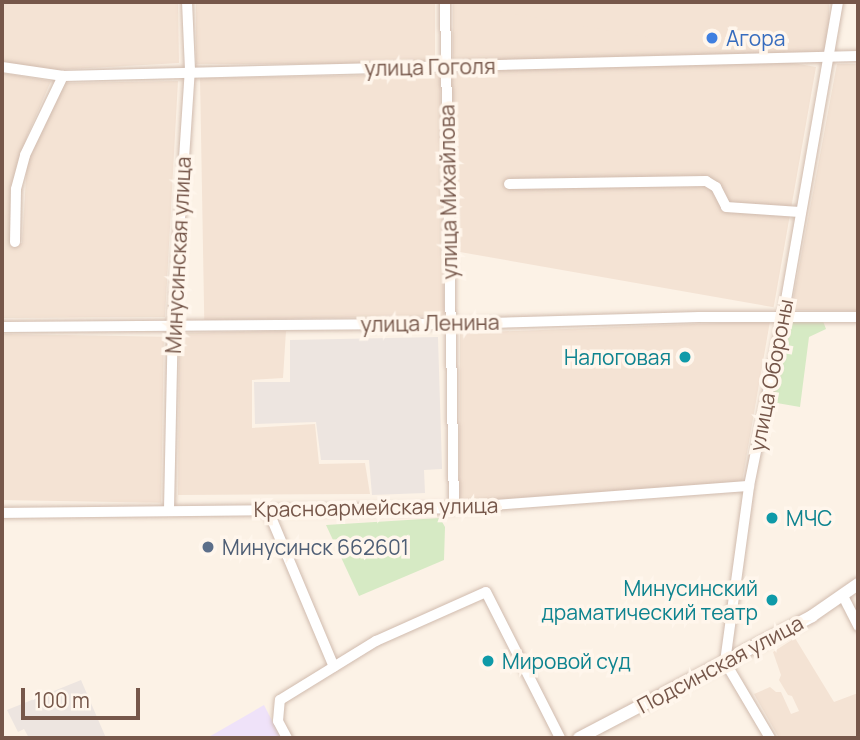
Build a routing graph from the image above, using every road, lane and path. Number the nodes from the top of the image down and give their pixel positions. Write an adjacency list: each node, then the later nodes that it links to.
1 (187, 2): 8 (street, Минусинская улица)
2 (445, 2): 7 (street, улица Михайлова)
3 (838, 2): 4 (street, улица Обороны)
4 (829, 55): 5 (street, улица Гоголя); 7 (street, улица Гоголя); 11 (street, улица Обороны)
5 (858, 56)
6 (2, 67): 9 (street, улица Гоголя)
7 (447, 68): 8 (street, улица Гоголя); 16 (street, улица Михайлова)
8 (190, 70): 9 (street, улица Гоголя); 15 (street, Минусинская улица)
9 (64, 76): 12 (street)
10 (509, 184): 11 (street)
11 (800, 212): 13 (street, улица Обороны)
12 (15, 242)
13 (783, 317): 14 (street, улица Ленина); 16 (street, улица Ленина); 18 (street, улица Обороны)
14 (858, 317)
15 (173, 324): 16 (street, улица Ленина); 17 (street, улица Ленина); 20 (street, Минусинская улица)
16 (450, 324): 19 (street, улица Михайлова)
17 (2, 327)
18 (749, 486): 19 (street, Красноармейская улица); 26 (street, улица Обороны)
19 (454, 508): 21 (street, Красноармейская улица)
20 (169, 509): 21 (street, Красноармейская улица); 22 (street, Красноармейская улица)
21 (268, 510): 27 (street)
22 (2, 513)
23 (858, 584): 24 (street, Подсинская улица)
24 (843, 596): 25 (street); 26 (street, Подсинская улица)
25 (858, 626)
26 (725, 662): 30 (street, Подсинская улица); 31 (street)
27 (334, 667): 28 (street); 29 (street)
28 (287, 738)
29 (560, 738)
30 (579, 738)
31 (770, 738)

